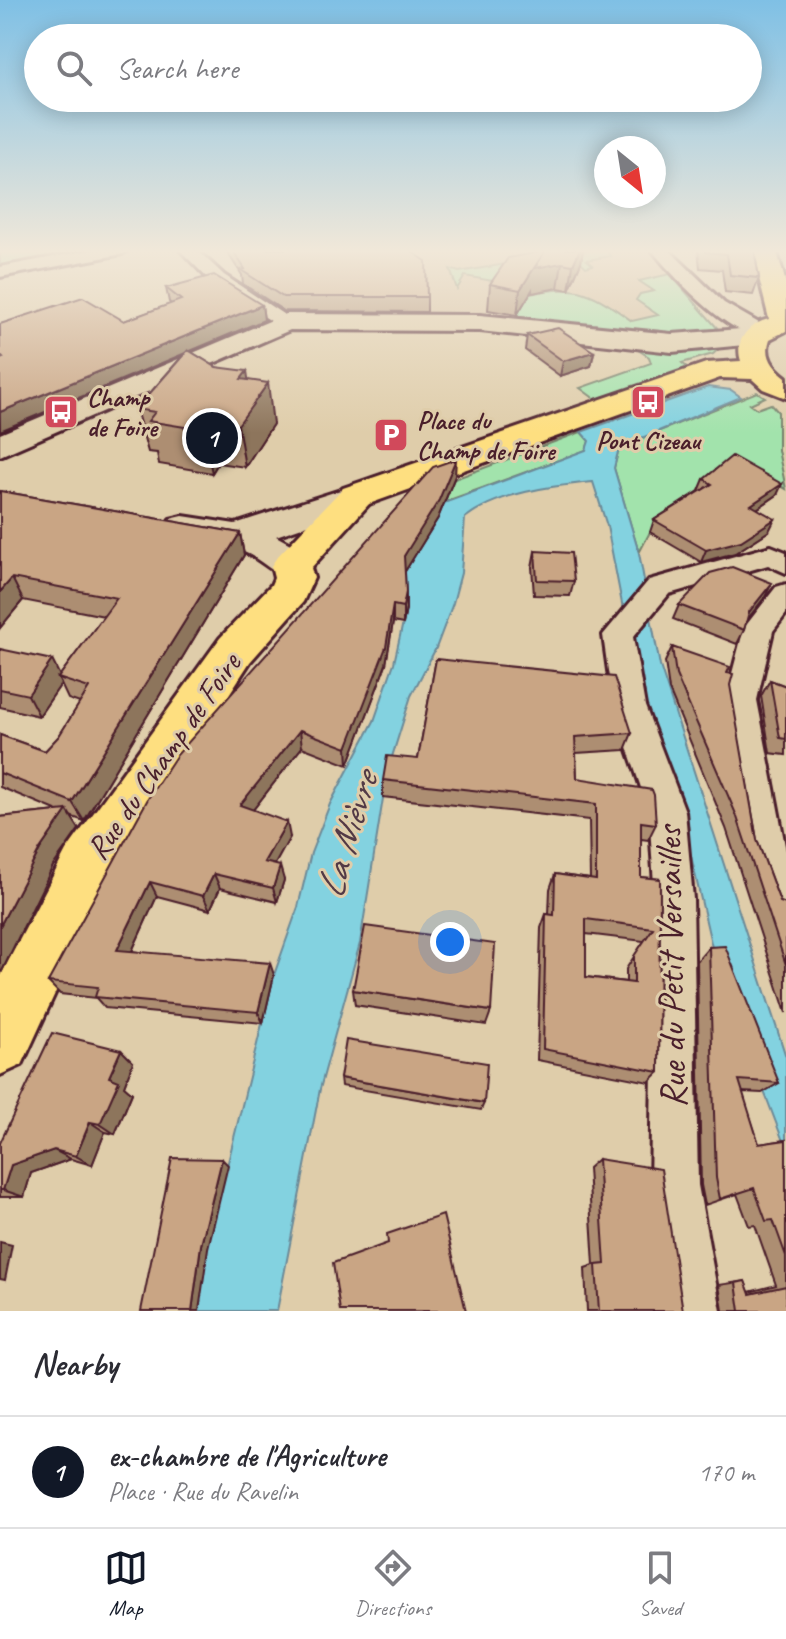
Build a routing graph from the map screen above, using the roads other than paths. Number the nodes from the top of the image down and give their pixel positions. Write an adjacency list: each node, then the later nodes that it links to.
1 (268, 310): 3 (street)
2 (721, 310): 4 (street)
3 (286, 322): 4 (main road); 7 (main road)
4 (771, 328): 5 (main road)
5 (761, 370): 6 (main road); 8 (main road, Rue du Champ de Foire)
6 (786, 389)
7 (0, 446)
8 (356, 496): 10 (main road, Rue du Champ de Foire); 12 (main road, Rue du Champ de Foire)
9 (147, 522): 10 (main road)
10 (235, 537): 12 (main road)
11 (786, 564): 16 (street, Rue du Petit Versailles)
12 (291, 566): 15 (main road, Rue du Champ de Foire)
13 (786, 594): 14 (street)
14 (786, 900)
15 (0, 1043)
16 (695, 1311)

